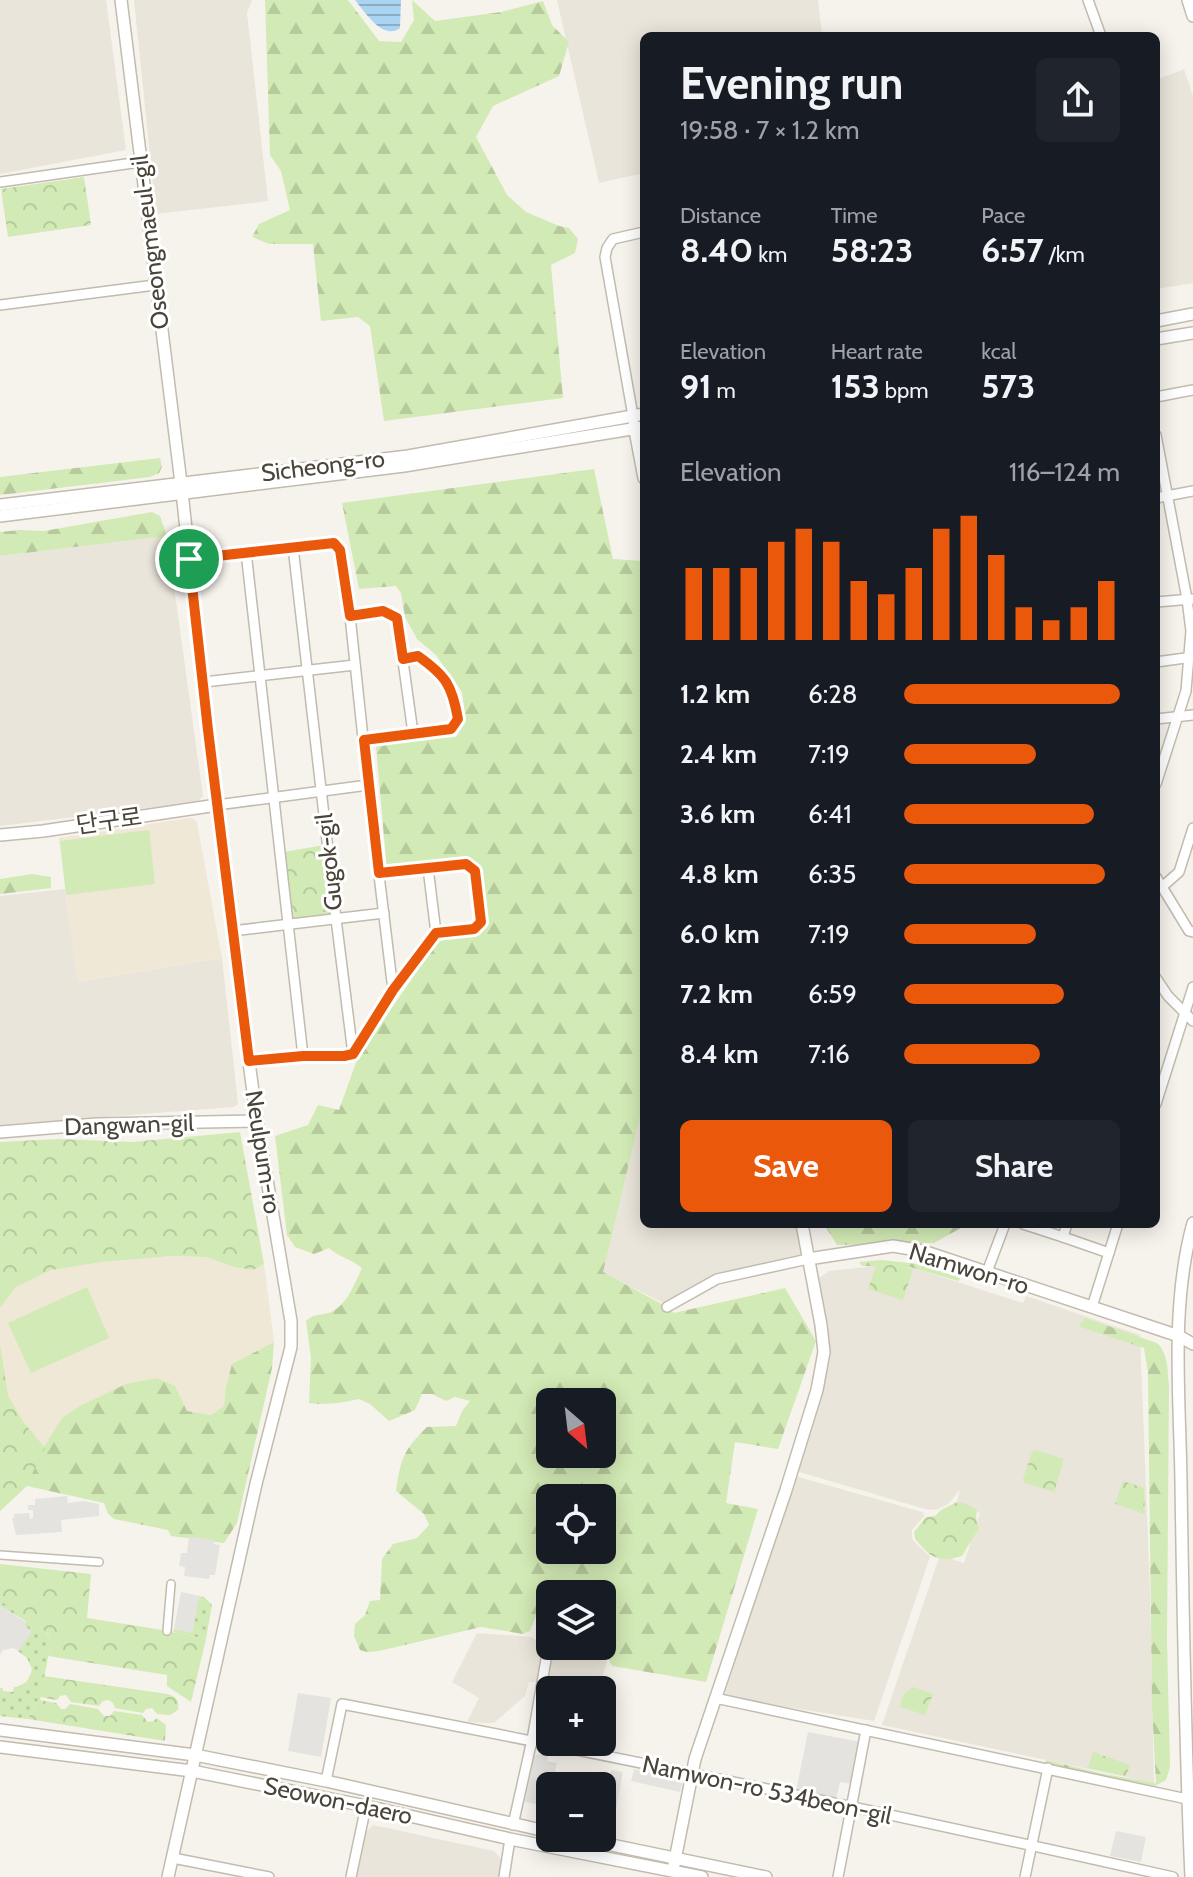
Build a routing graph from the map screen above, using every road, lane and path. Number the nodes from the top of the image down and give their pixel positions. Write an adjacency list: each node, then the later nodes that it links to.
1 (121, 0): 6 (street, Oseongmaeul-gil)
2 (1088, 0): 5 (street)
3 (1188, 0): 4 (street)
4 (1193, 16)
5 (1100, 32)
6 (140, 162): 7 (street); 9 (street, Oseongmaeul-gil)
7 (0, 182)
8 (640, 233): 17 (street)
9 (155, 285): 10 (street); 18 (street, Oseongmaeul-gil)
10 (0, 305)
11 (1193, 314): 12 (street)
12 (1160, 320)
13 (1193, 333): 14 (street)
14 (1160, 338)
15 (1193, 390): 16 (street)
16 (1160, 396)
17 (639, 422): 18 (street, Sicheong-ro)
18 (182, 488): 21 (street, Sicheong-ro); 22 (street, Sicheong-ro); 25 (street, Neulpum-ro)
19 (1193, 491): 20 (street)
20 (1161, 497): 26 (street)
21 (0, 505)
22 (0, 516)
23 (293, 547): 24 (street, Gugok-gil); 28 (street, Gugok-gil); 33 (street, Gugok-gil)
24 (246, 552): 25 (street, Gugok-gil); 34 (street, Gugok-gil)
25 (189, 559): 35 (street, Neulpum-ro)
26 (1190, 599): 27 (street); 29 (street)
27 (1160, 602)
28 (350, 616): 30 (street); 32 (street, Gugok-gil)
29 (1192, 657): 31 (street); 37 (street)
30 (403, 659): 39 (street); 39 (street)
31 (1160, 661)
32 (355, 665): 33 (street); 40 (street, Gugok-gil)
33 (307, 670): 34 (street); 43 (street, Gugok-gil)
34 (260, 675): 35 (street); 44 (street, Gugok-gil)
35 (204, 682): 45 (street, Neulpum-ro)
36 (1193, 715): 37 (street)
37 (1178, 716): 38 (street); 41 (street)
38 (1160, 718)
39 (413, 733): 40 (street)
40 (364, 740): 42 (street, Gugok-gil)
41 (1160, 772)
42 (368, 785): 43 (street); 49 (street, Gugok-gil)
43 (322, 791): 44 (street); 53 (street, Gugok-gil)
44 (273, 797): 45 (street); 54 (street, Gugok-gil)
45 (217, 805): 47 (street, 단구로); 55 (street, Neulpum-ro)
46 (1193, 828): 50 (street)
47 (0, 835)
48 (428, 868): 49 (street, Gugok-gil); 57 (street); 57 (street, Gugok-gil)
49 (379, 873): 52 (street, Gugok-gil)
50 (1160, 882)
51 (1160, 884): 56 (street)
52 (384, 913): 53 (street); 60 (street, Gugok-gil)
53 (336, 919): 54 (street); 63 (street, Gugok-gil)
54 (288, 924): 55 (street); 64 (street, Gugok-gil)
55 (232, 931): 65 (street, Neulpum-ro)
56 (1193, 932)
57 (436, 933): 60 (street)
58 (1160, 984): 61 (street)
59 (1193, 987): 61 (street)
60 (393, 990): 63 (street)
61 (1184, 1013): 62 (street); 66 (street)
62 (1193, 1021)
63 (353, 1054): 64 (street)
64 (303, 1056): 65 (street)
65 (249, 1061): 67 (street, Neulpum-ro)
66 (1160, 1091)
67 (257, 1121): 68 (street, Dangwan-gil); 93 (street, Neulpum-ro)
68 (0, 1132)
69 (1193, 1223): 81 (street)
70 (803, 1228): 77 (street)
71 (1004, 1228): 78 (street)
72 (1035, 1228): 75 (street)
73 (1066, 1228): 75 (street)
74 (1117, 1228): 76 (street)
75 (1063, 1237): 76 (street)
76 (1109, 1253): 80 (street)
77 (808, 1259): 78 (street, Namwon-ro); 79 (street, Namwon-ro); 88 (street)
78 (987, 1272): 80 (street, Namwon-ro)
79 (667, 1307)
80 (1092, 1307): 81 (street, Namwon-ro)
81 (1179, 1336): 82 (street, Namwon-ro); 98 (street)
82 (1193, 1344)
83 (0, 1555): 84 (street)
84 (99, 1562)
85 (171, 1584): 86 (street)
86 (167, 1631)
87 (546, 1660): 91 (street)
88 (715, 1698): 90 (street); 96 (street)
89 (0, 1730): 93 (street, Seowon-daero)
90 (866, 1730): 94 (street); 100 (street)
91 (532, 1740): 96 (street, Namwon-ro 534beon-gil); 97 (street, Namwon-ro 534beon-gil); 101 (street)
92 (0, 1747): 95 (street, Seowon-daero)
93 (195, 1755): 95 (street, Neulpum-ro); 97 (street, Seowon-daero)
94 (1048, 1768): 98 (street); 104 (street)
95 (192, 1771): 99 (street, Seowon-daero); 106 (street)
96 (692, 1775): 100 (street, Namwon-ro 534beon-gil); 107 (street)
97 (326, 1781): 101 (street, Seowon-daero)
98 (1190, 1799): 117 (street)
99 (366, 1806): 103 (street, Seowon-daero); 110 (street)
100 (852, 1807): 104 (street, Namwon-ro 534beon-gil); 114 (street)
101 (513, 1825): 102 (street, Seowon-daero); 103 (street)
102 (536, 1829)
103 (510, 1839): 107 (street, Seowon-daero); 111 (street)
104 (1032, 1846): 115 (street); 116 (street, Namwon-ro 534beon-gil)
105 (616, 1850): 107 (street, Seowon-daero)
106 (173, 1858): 108 (street); 109 (street)
107 (673, 1868): 112 (street, Seowon-daero); 113 (street, Seowon-daero)
108 (168, 1877)
109 (265, 1877)
110 (351, 1877)
111 (504, 1877)
112 (702, 1877)
113 (766, 1877)
114 (838, 1877)
115 (1025, 1877)
116 (1173, 1877)
117 (1191, 1877)

